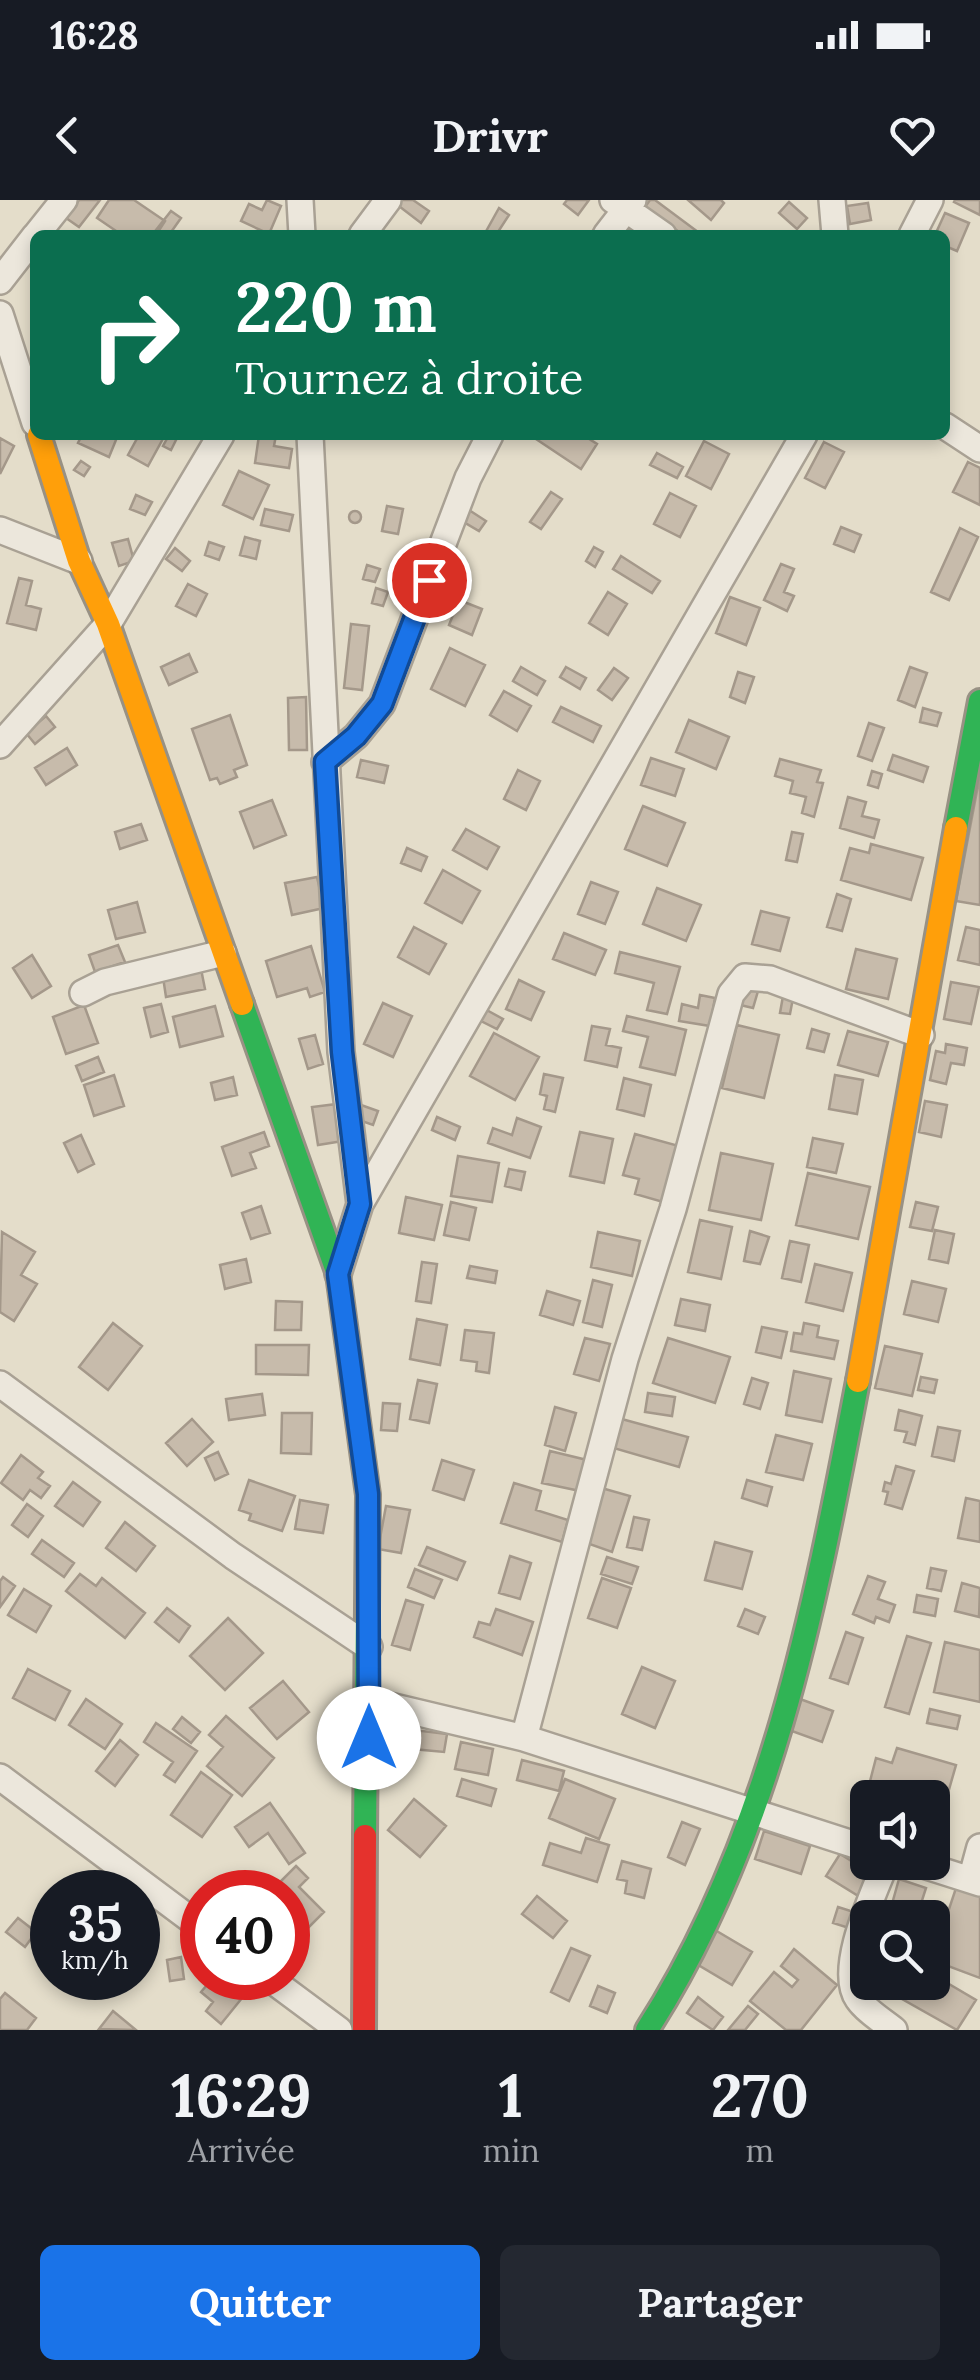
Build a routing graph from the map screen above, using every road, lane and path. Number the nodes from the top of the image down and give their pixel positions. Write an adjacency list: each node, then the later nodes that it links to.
1 (64, 200): 7 (street)
2 (300, 200): 8 (street)
3 (388, 200): 9 (street)
4 (832, 200): 12 (street)
5 (930, 200): 13 (street)
6 (624, 203): 10 (street); 11 (street)
7 (41, 230)
8 (302, 230)
9 (366, 230)
10 (609, 230)
11 (657, 230)
12 (835, 230)
13 (915, 230)
14 (30, 244): 15 (street)
15 (0, 281)
16 (0, 314): 17 (street)
17 (30, 407)
18 (950, 429): 24 (street)
19 (41, 440): 26 (street)
20 (218, 440): 27 (street)
21 (310, 440): 30 (street)
22 (487, 440): 30 (street)
23 (801, 440): 34 (street)
24 (980, 450)
25 (0, 530): 26 (street)
26 (79, 561): 27 (street)
27 (108, 624): 29 (street); 31 (street)
28 (980, 701): 33 (street)
29 (0, 744)
30 (325, 762): 34 (street)
31 (223, 953): 32 (street); 35 (street)
32 (83, 994)
33 (920, 1034): 39 (street); 41 (street)
34 (360, 1204): 35 (street)
35 (338, 1274): 37 (street)
36 (0, 1384): 37 (street)
37 (369, 1647): 38 (street)
38 (369, 1702): 39 (street); 50 (street)
39 (524, 1738): 41 (street)
40 (0, 1777): 47 (street)
41 (752, 1815): 42 (street); 51 (street)
42 (850, 1843)
43 (980, 1847): 46 (street)
44 (950, 1874): 46 (street)
45 (879, 1880): 52 (street)
46 (975, 1882)
47 (180, 1912)
48 (299, 2000): 49 (street)
49 (339, 2030)
50 (364, 2030)
51 (647, 2030)
52 (894, 2030)

